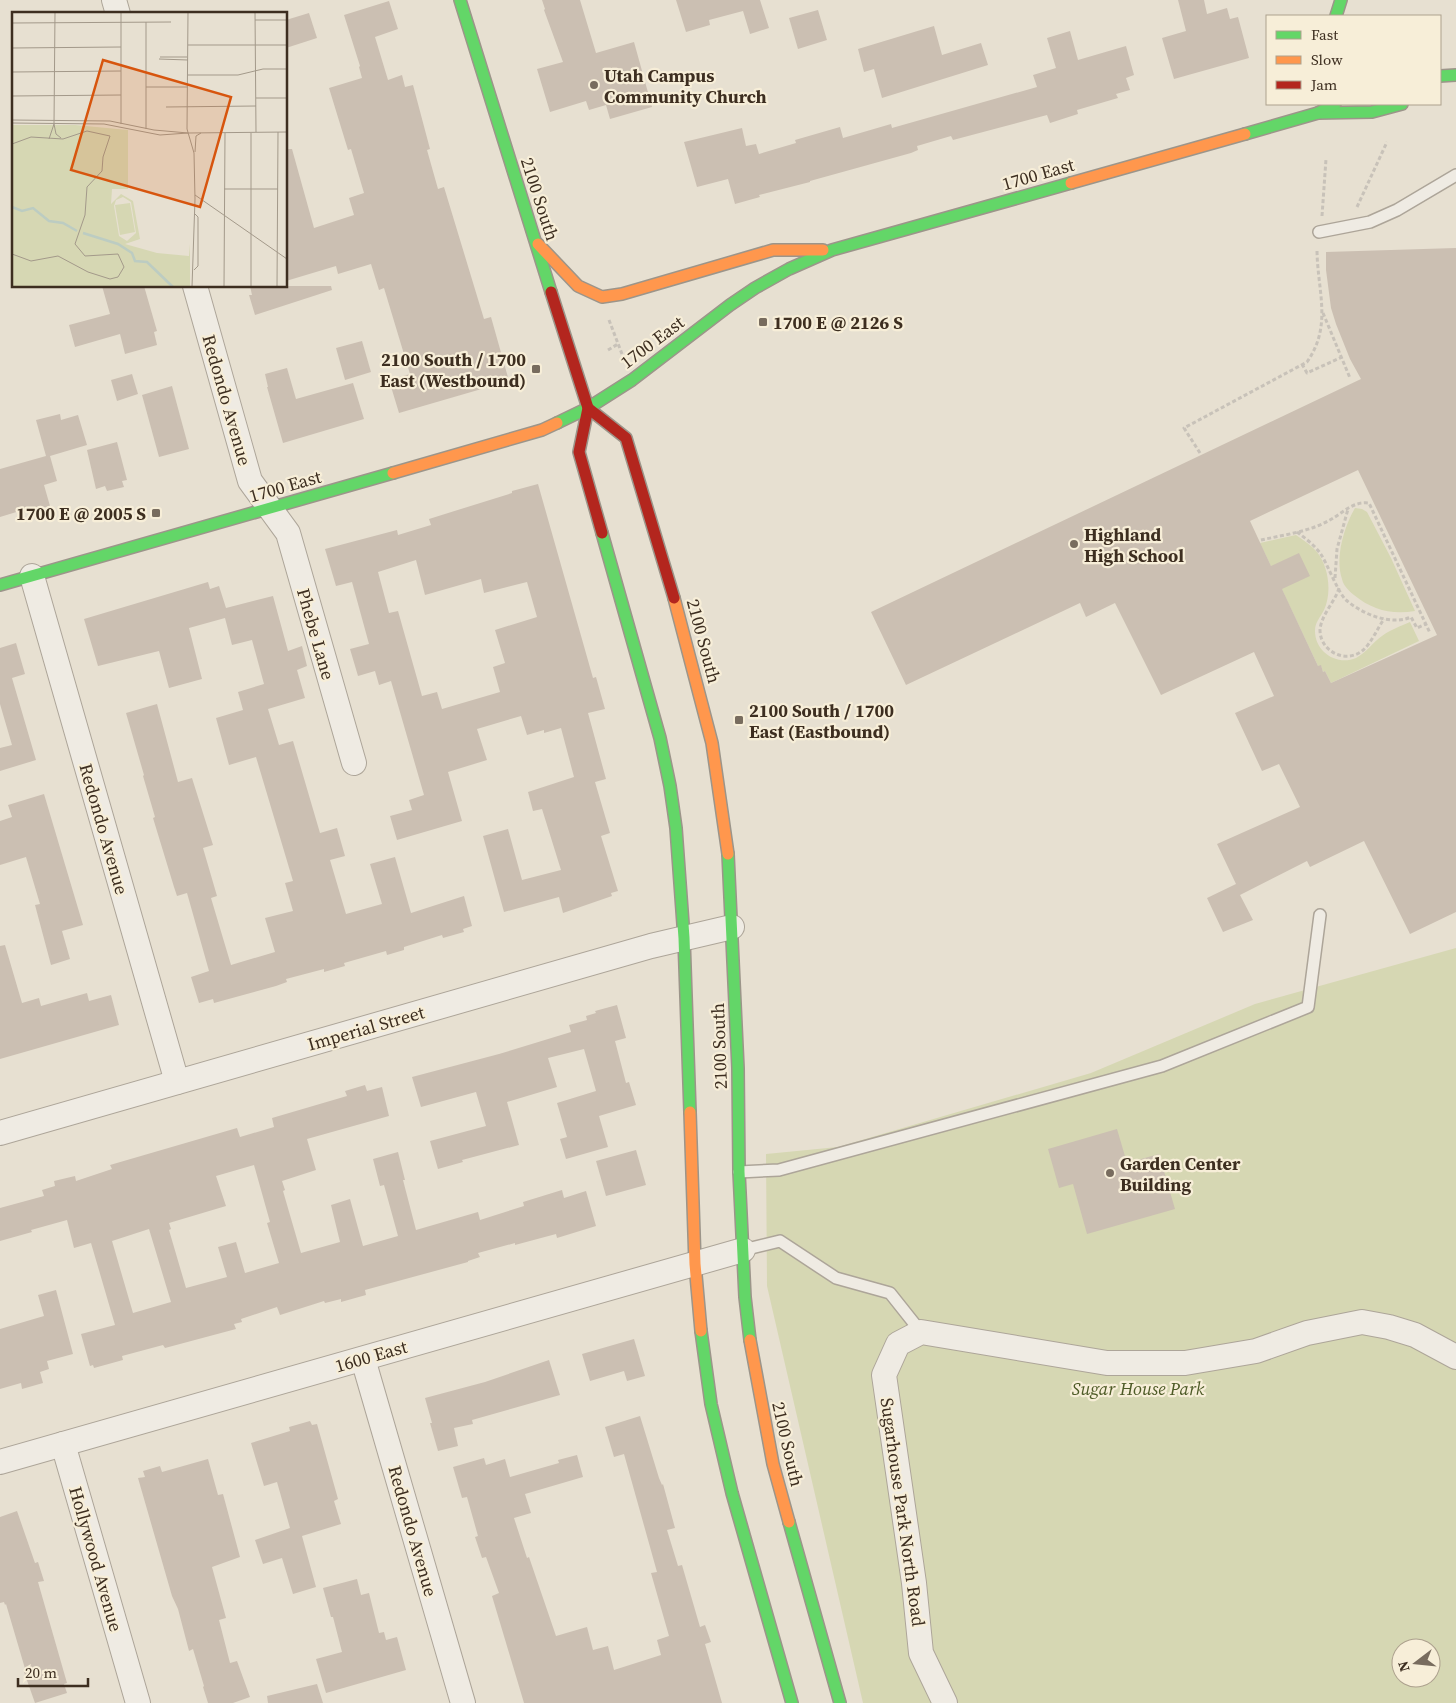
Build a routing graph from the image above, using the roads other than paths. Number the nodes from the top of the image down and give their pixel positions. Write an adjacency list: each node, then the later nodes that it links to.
1 (460, 0): 11 (main road, 2100 South)
2 (1341, 0): 3 (main road)
3 (1336, 15)
4 (1441, 76): 5 (main road)
5 (1455, 76): 6 (main road)
6 (1441, 83)
7 (1398, 105): 8 (main road, 1700 East)
8 (1319, 108): 12 (main road, 1700 East)
9 (1456, 175): 10 (lane)
10 (1319, 232)
11 (535, 240): 12 (main road); 14 (main road, 2100 South)
12 (832, 250): 14 (main road, 1700 East)
13 (196, 288): 15 (street, Redondo Avenue)
14 (588, 408): 15 (main road, 1700 East); 20 (main road, 2100 South); 21 (main road, 2100 South)
15 (270, 510): 16 (main road, 1700 East); 18 (street, Phebe Lane)
16 (32, 576): 17 (main road, 1700 East); 22 (street, Redondo Avenue)
17 (0, 585)
18 (354, 763)
19 (1320, 915): 24 (lane)
20 (732, 927): 21 (street, Imperial Street); 24 (main road, 2100 South)
21 (684, 938): 22 (street, Imperial Street); 26 (main road, 2100 South)
22 (177, 1082): 23 (street, Imperial Street)
23 (0, 1133)
24 (739, 1172): 25 (main road, 2100 South)
25 (742, 1250): 26 (street, 1600 East); 27 (lane); 35 (main road, 2100 South)
26 (695, 1264): 29 (street, 1600 East); 34 (main road, 2100 South)
27 (921, 1332): 28 (street); 36 (street, Sugarhouse Park North Road)
28 (1456, 1357)
29 (363, 1358): 30 (street, 1600 East); 33 (street, Redondo Avenue)
30 (63, 1444): 31 (street, 1600 East); 32 (street, Hollywood Avenue)
31 (0, 1462)
32 (138, 1703)
33 (463, 1703)
34 (792, 1703)
35 (840, 1703)
36 (945, 1703)

